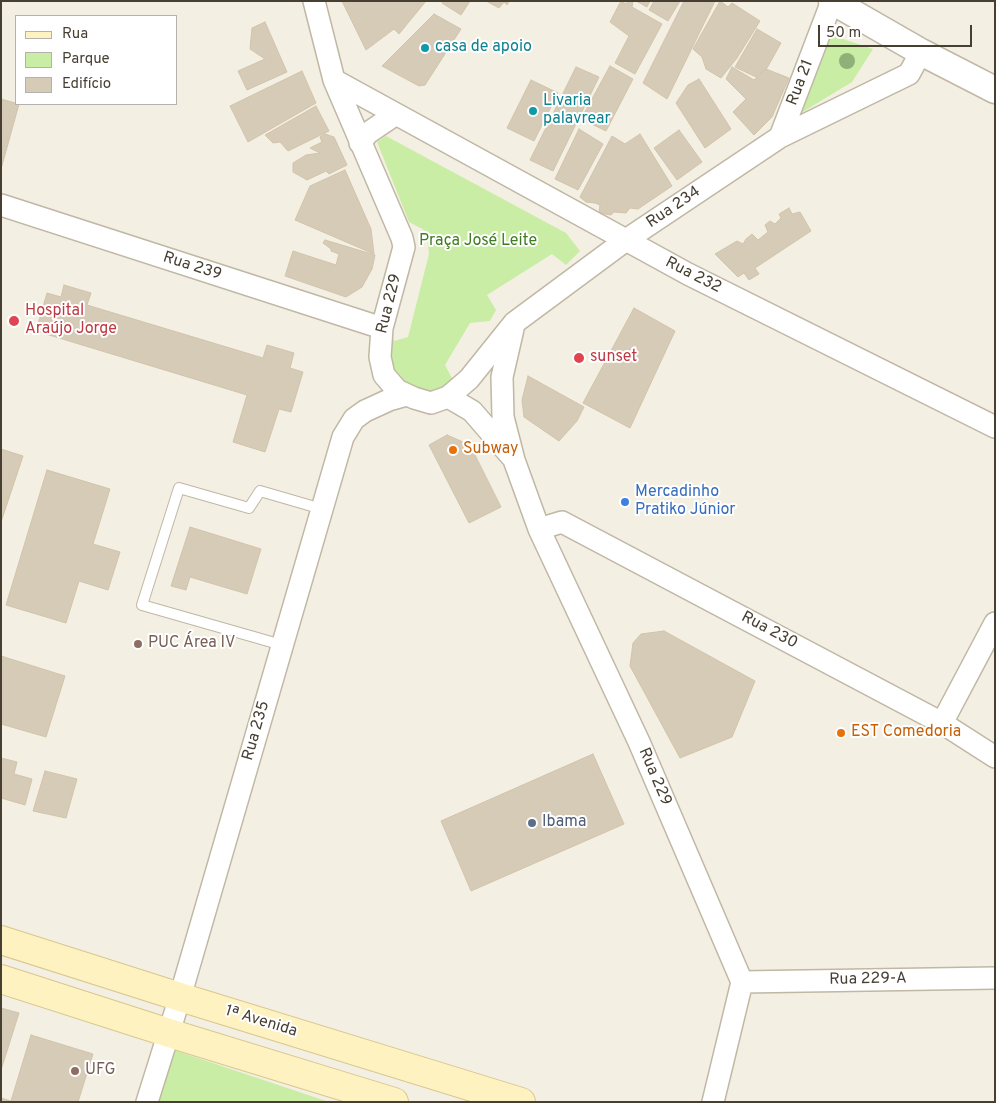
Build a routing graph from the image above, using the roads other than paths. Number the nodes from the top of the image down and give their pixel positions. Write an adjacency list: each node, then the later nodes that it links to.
1 (314, 1): 4 (street, Rua 229)
2 (832, 1): 3 (street); 7 (street, Rua 21)
3 (921, 52): 5 (street); 7 (street, Rua 234)
4 (334, 80): 6 (street, Rua 232); 8 (street, Rua 229)
5 (995, 90)
6 (396, 114): 8 (street); 10 (street, Rua 232)
7 (780, 137): 10 (street, Rua 234)
8 (360, 142): 12 (street, Rua 229)
9 (1, 205): 12 (street, Rua 239)
10 (626, 240): 11 (street, Rua 234); 15 (street, Rua 232)
11 (514, 323): 14 (street, Rua 234); 16 (street, Rua 229)
12 (382, 328): 13 (street, Rua 229)
13 (407, 394): 14 (street, Rua 229); 17 (street, Rua 235)
14 (448, 397): 16 (street, Rua 229)
15 (995, 427)
16 (514, 460): 18 (street, Rua 229)
17 (322, 510): 20 (street, Rua 235); 20 (lane)
18 (539, 529): 21 (street, Rua 230); 26 (street, Rua 229)
19 (995, 623): 21 (street)
20 (282, 644): 27 (street, Rua 235)
21 (942, 723): 22 (street, Rua 230)
22 (995, 757)
23 (1, 940): 27 (main road, 1ª Avenida)
24 (995, 978): 26 (street, Rua 229-A)
25 (1, 979): 28 (main road)
26 (742, 982): 32 (street)
27 (180, 997): 28 (street, Rua 235); 31 (main road, 1ª Avenida)
28 (169, 1033): 29 (street, Rua 235); 30 (main road)
29 (147, 1102)
30 (394, 1102)
31 (521, 1102)
32 (712, 1102)

